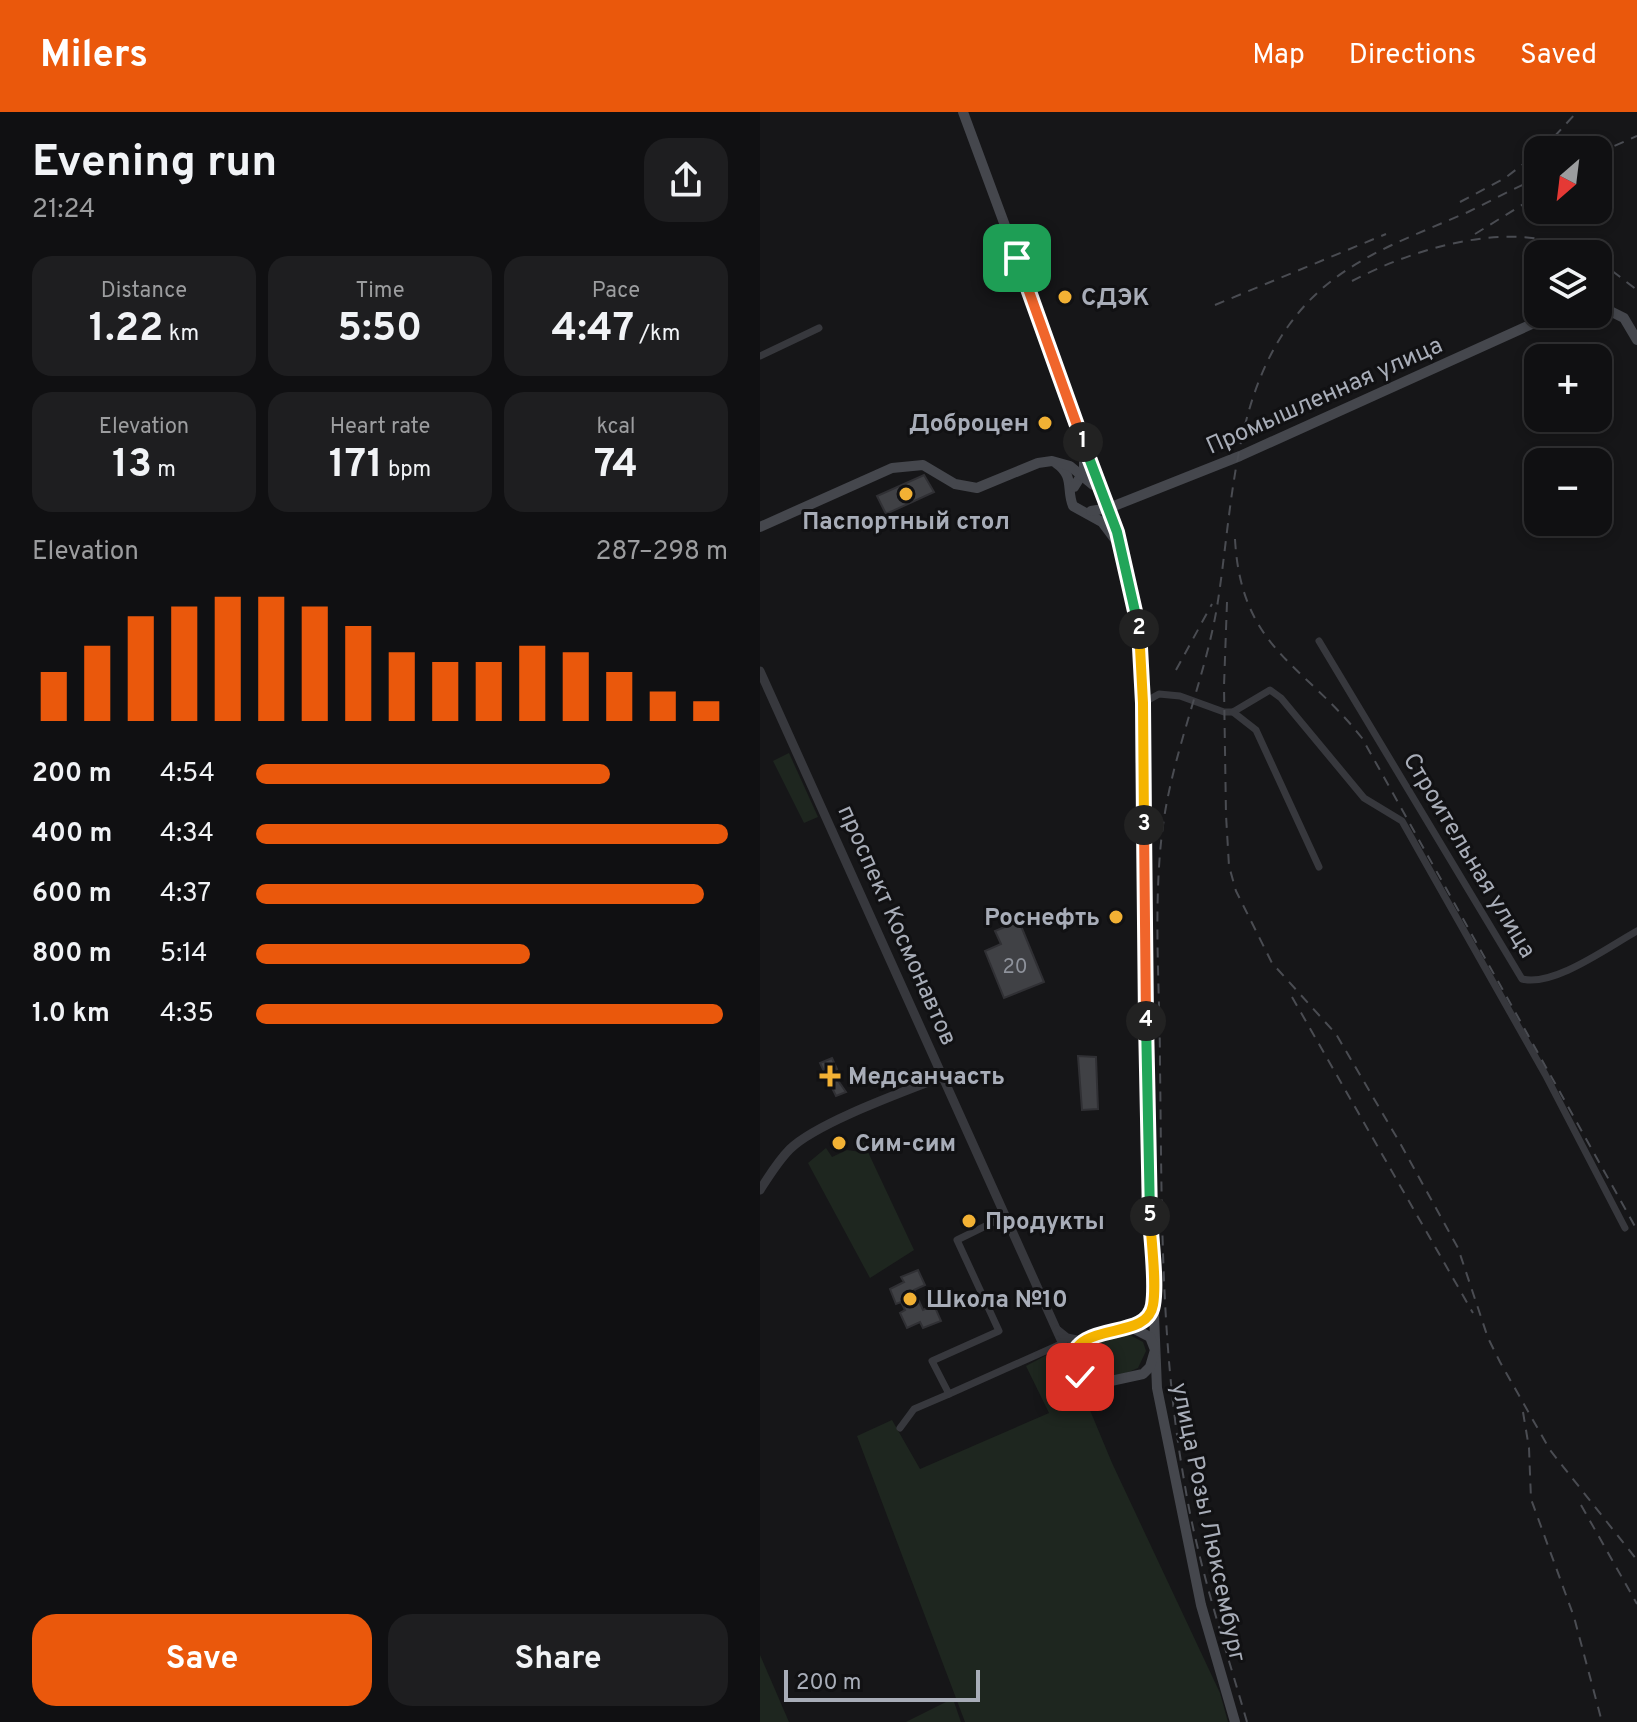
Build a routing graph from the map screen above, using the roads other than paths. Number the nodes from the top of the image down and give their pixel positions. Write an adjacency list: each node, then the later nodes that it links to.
1 (963, 112): 7 (main road, улица Розы Люксембург)
2 (1612, 312): 5 (main road)
3 (819, 328): 6 (street)
4 (1524, 328): 12 (main road, Промышленная улица)
5 (1635, 337)
6 (760, 356)
7 (1084, 443): 9 (main road); 11 (main road, улица Розы Люксембург)
8 (1052, 461): 9 (main road); 10 (main road); 15 (main road)
9 (1082, 475): 10 (main road); 11 (main road)
10 (1073, 488): 11 (main road); 14 (main road)
11 (1098, 489): 12 (main road); 13 (main road, улица Розы Люксембург); 14 (main road)
12 (1136, 496): 13 (main road, Промышленная улица); 16 (main road)
13 (1109, 508): 14 (main road, Промышленная улица); 16 (main road, улица Розы Люксембург)
14 (1086, 512): 17 (main road)
15 (760, 527)
16 (1117, 532): 17 (main road, улица Розы Люксембург)
17 (1120, 547): 20 (main road, улица Розы Люксембург)
18 (1319, 641): 23 (street, Строительная улица)
19 (760, 671): 24 (street, проспект Космонавтов)
20 (1143, 703): 21 (street); 28 (main road, улица Розы Люксембург)
21 (1233, 712): 22 (street); 27 (street)
22 (1319, 867)
23 (1637, 931)
24 (944, 1076): 25 (street); 26 (street, проспект Космонавтов)
25 (760, 1190)
26 (1006, 1216): 30 (street, проспект Космонавтов); 37 (street)
27 (1625, 1228)
28 (1153, 1307): 29 (main road); 33 (main road, улица Розы Люксембург)
29 (1129, 1326): 31 (main road); 33 (main road)
30 (1055, 1329): 31 (street); 32 (street, проспект Космонавтов)
31 (1082, 1341): 34 (main road)
32 (1061, 1344): 34 (street, проспект Космонавтов); 37 (street)
33 (1155, 1350): 35 (main road); 36 (main road, улица Розы Люксембург)
34 (1071, 1362): 35 (main road)
35 (1137, 1377): 36 (main road)
36 (1157, 1388): 39 (main road, улица Розы Люксембург)
37 (949, 1394): 38 (street)
38 (900, 1428)
39 (1235, 1722)

